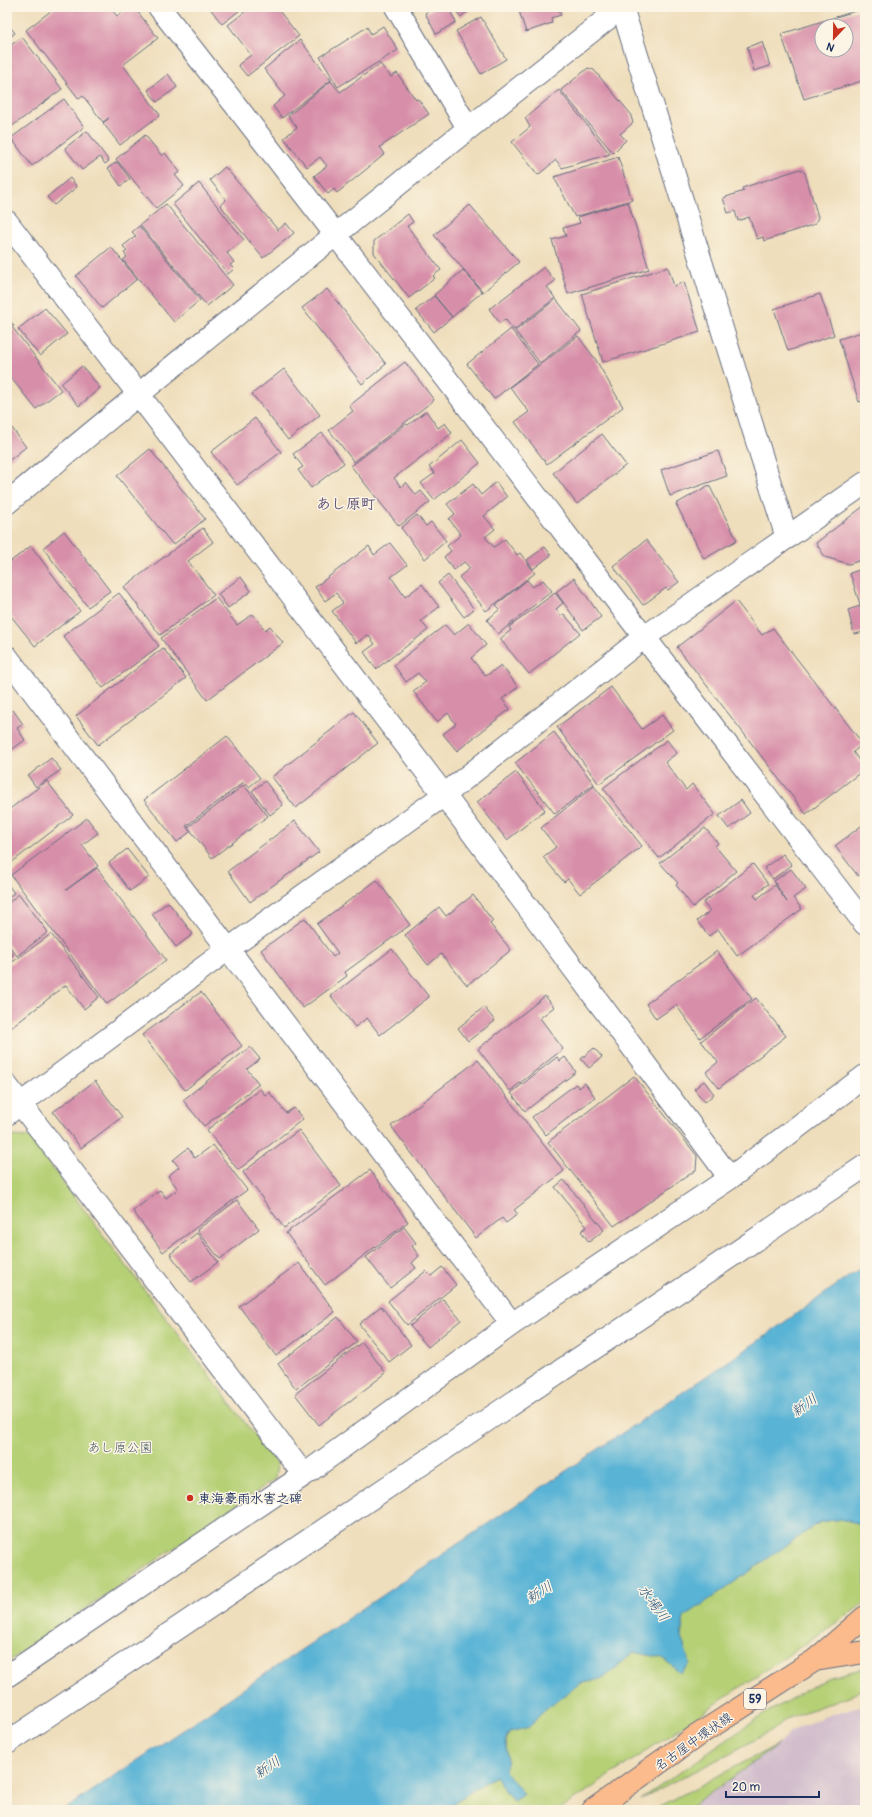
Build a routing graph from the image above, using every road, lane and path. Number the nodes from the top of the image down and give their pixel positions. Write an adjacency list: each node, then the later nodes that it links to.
1 (160, 7): 6 (street)
2 (396, 7): 4 (street)
3 (622, 7): 4 (street); 10 (street)
4 (468, 128): 6 (street)
5 (7, 222): 7 (street)
6 (337, 234): 7 (street); 11 (street)
7 (138, 394): 9 (street); 13 (street)
8 (865, 483): 10 (street)
9 (7, 503)
10 (787, 538): 11 (street)
11 (643, 638): 13 (street); 14 (street)
12 (7, 657): 15 (street)
13 (444, 795): 15 (street); 20 (street)
14 (865, 924)
15 (228, 950): 18 (street); 21 (street)
16 (865, 1076): 20 (street)
17 (7, 1086): 18 (street)
18 (14, 1109): 22 (street)
19 (865, 1166): 27 (street)
20 (730, 1178): 21 (street)
21 (512, 1324): 22 (street)
22 (304, 1475): 26 (street)
23 (865, 1617): 25 (main road, 名古屋中環状線 / 59)
24 (865, 1652): 25 (main road, 名古屋中環状線 / 59)
25 (815, 1660): 28 (main road, 名古屋中環状線 / 59)
26 (7, 1676)
27 (7, 1743)
28 (593, 1810)

